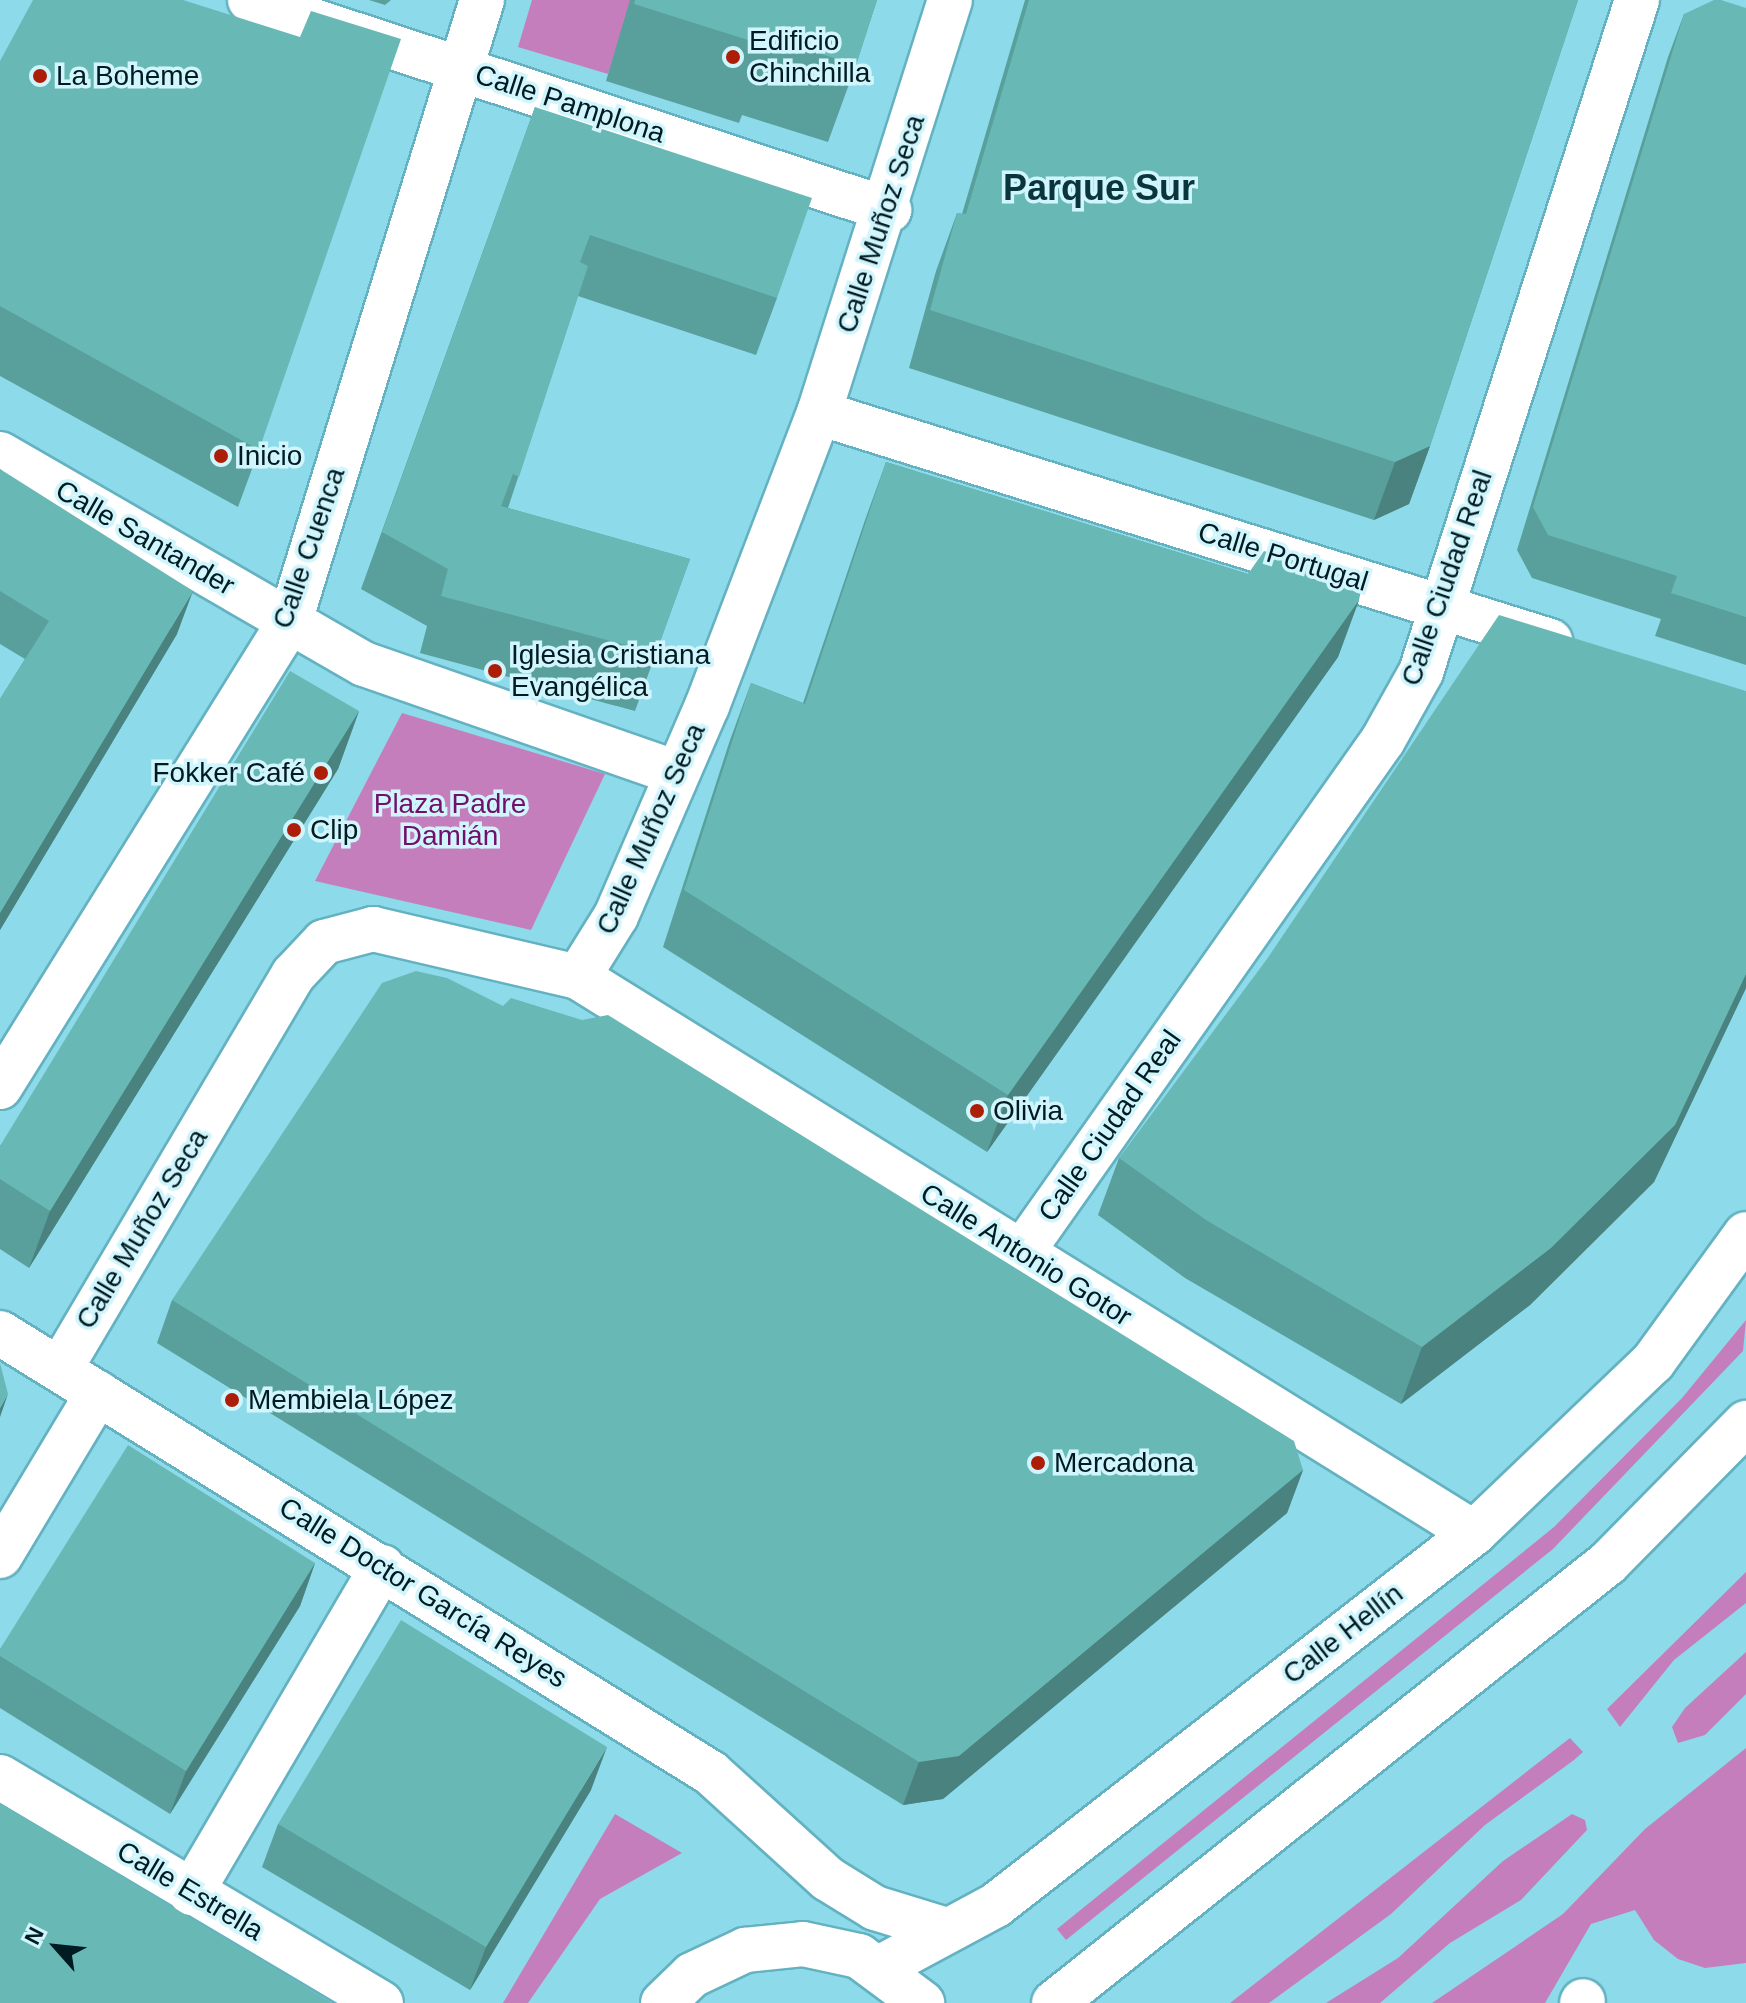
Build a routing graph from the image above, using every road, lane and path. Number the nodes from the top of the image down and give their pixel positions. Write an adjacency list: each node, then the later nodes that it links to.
1 (250, 0): 5 (street, Calle Pamplona)
2 (482, 0): 5 (street, Calle Cuenca)
3 (950, 0): 6 (street, Calle Muñoz Seca)
4 (1637, 0): 9 (street, Calle Ciudad Real)
5 (462, 68): 6 (street, Calle Pamplona); 10 (street, Calle Cuenca)
6 (889, 210): 7 (street, Calle Muñoz Seca)
7 (819, 413): 9 (street, Calle Portugal); 12 (street, Calle Muñoz Seca)
8 (0, 454): 10 (street, Calle Santander)
9 (1440, 605): 11 (street, Calle Portugal); 16 (street, Calle Ciudad Real)
10 (290, 621): 12 (street, Calle Santander); 14 (street, Calle Cuenca)
11 (1596, 656)
12 (675, 772): 13 (street, Calle Muñoz Seca)
13 (578, 977): 16 (street, Calle Antonio Gotor); 18 (street, Calle Muñoz Seca)
14 (0, 1087)
15 (1746, 1234): 21 (street, Calle Hellín)
16 (1022, 1252): 21 (street, Calle Antonio Gotor)
17 (0, 1333): 18 (street, Calle Doctor García Reyes)
18 (60, 1369): 19 (street, Calle Doctor García Reyes)
19 (98, 1393): 22 (street); 23 (street, Calle Doctor García Reyes)
20 (1746, 1423): 32 (street)
21 (1474, 1533): 27 (street, Calle Hellín)
22 (0, 1556)
23 (382, 1567): 25 (street, Calle Doctor García Reyes); 26 (street)
24 (0, 1777): 26 (street, Calle Estrella)
25 (828, 1879): 27 (street, Calle Doctor García Reyes); 28 (street, Calle Doctor García Reyes)
26 (191, 1893): 29 (street, Calle Estrella)
27 (947, 1930): 28 (street, Calle Hellín)
28 (870, 1962): 30 (street); 31 (street)
29 (381, 2003)
30 (663, 2003)
31 (922, 2003)
32 (1054, 2003)

